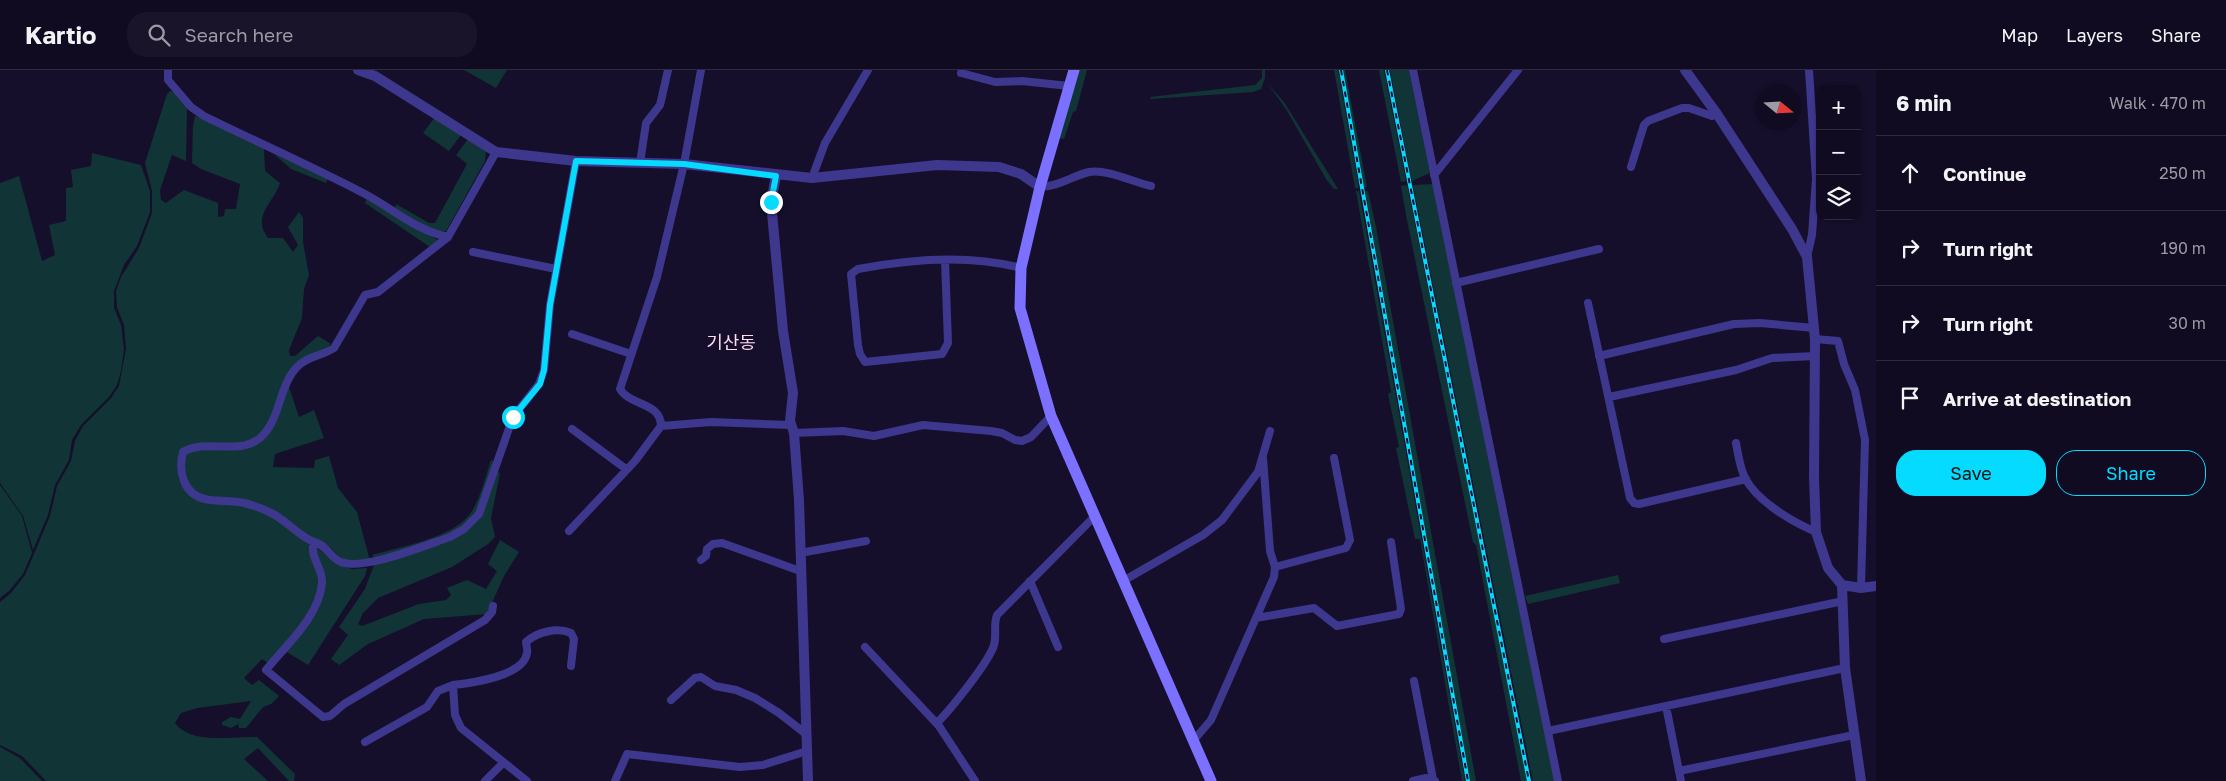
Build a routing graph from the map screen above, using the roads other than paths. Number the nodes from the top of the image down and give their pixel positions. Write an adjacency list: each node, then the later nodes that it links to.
1 (168, 70): 24 (street)
2 (358, 70): 14 (street)
3 (668, 70): 16 (street)
4 (701, 70): 17 (street)
5 (868, 70): 21 (street)
6 (1074, 70): 12 (main road)
7 (1413, 70): 19 (street)
8 (1518, 70): 19 (street)
9 (1685, 70): 13 (street)
10 (1809, 70): 27 (street)
11 (961, 73): 12 (street)
12 (1069, 86): 23 (main road)
13 (1717, 114): 18 (street); 27 (street)
14 (496, 152): 15 (street); 24 (street)
15 (576, 161): 16 (street); 29 (street)
16 (640, 163): 17 (street)
17 (684, 164): 20 (street); 35 (street)
18 (1631, 167)
19 (1434, 174): 31 (street)
20 (776, 176): 21 (street); 42 (street)
21 (812, 178): 23 (street)
22 (1151, 186): 23 (street)
23 (1040, 187): 30 (main road)
24 (448, 237): 53 (street)
25 (1599, 249): 31 (street)
26 (473, 252): 29 (street)
27 (1807, 257): 33 (street)
28 (945, 260): 28 (street); 30 (street)
29 (556, 268): 53 (street)
30 (1021, 268): 39 (main road)
31 (1456, 283): 77 (street)
32 (1588, 303): 36 (street)
33 (1815, 333): 36 (street); 37 (street); 63 (street)
34 (572, 334): 35 (street)
35 (631, 354): 40 (street)
36 (1599, 356): 38 (street)
37 (1815, 356): 38 (street); 51 (street)
38 (1609, 398): 48 (street)
39 (1051, 416): 42 (street); 49 (main road)
40 (661, 426): 42 (street); 47 (street)
41 (572, 429): 47 (street)
42 (792, 429): 55 (street)
43 (1270, 431): 45 (street)
44 (1736, 443): 48 (street)
45 (1263, 458): 57 (street); 60 (street)
46 (1334, 458): 57 (street)
47 (626, 469): 50 (street)
48 (1746, 479): 51 (street)
49 (1094, 517): 59 (street); 60 (main road)
50 (569, 531)
51 (1816, 532): 61 (street)
52 (866, 541): 55 (street)
53 (314, 542): 65 (street)
54 (1391, 542): 66 (street)
55 (800, 553): 58 (street)
56 (701, 560): 58 (street)
57 (1275, 567): 66 (street)
58 (800, 571): 78 (street)
59 (1030, 581): 69 (street); 76 (street)
60 (1123, 581): 80 (main road)
61 (1842, 585): 63 (street); 64 (street)
62 (1876, 586): 63 (street)
63 (1861, 588)
64 (1843, 600): 67 (street); 71 (street)
65 (493, 606)
66 (1256, 618): 80 (street)
67 (1664, 639)
68 (865, 646): 76 (street)
69 (1058, 647)
70 (571, 666): 73 (street)
71 (1845, 668): 75 (street); 79 (street)
72 (1414, 681): 85 (street)
73 (453, 684): 81 (street); 83 (street)
74 (671, 700): 78 (street)
75 (1666, 706): 77 (street); 84 (street)
76 (936, 723): 90 (street)
77 (1548, 731): 93 (street)
78 (806, 734): 82 (street)
79 (1854, 735): 84 (street); 95 (street)
80 (1193, 741): 91 (main road)
81 (365, 742)
82 (807, 751): 88 (street); 89 (street)
83 (503, 762): 86 (street); 87 (street)
84 (1679, 771): 94 (street)
85 (1434, 780): 92 (street)
86 (485, 781)
87 (527, 781)
88 (615, 781)
89 (808, 781)
90 (975, 781)
91 (1211, 781)
92 (1413, 781)
93 (1558, 781)
94 (1681, 781)
95 (1861, 781)

